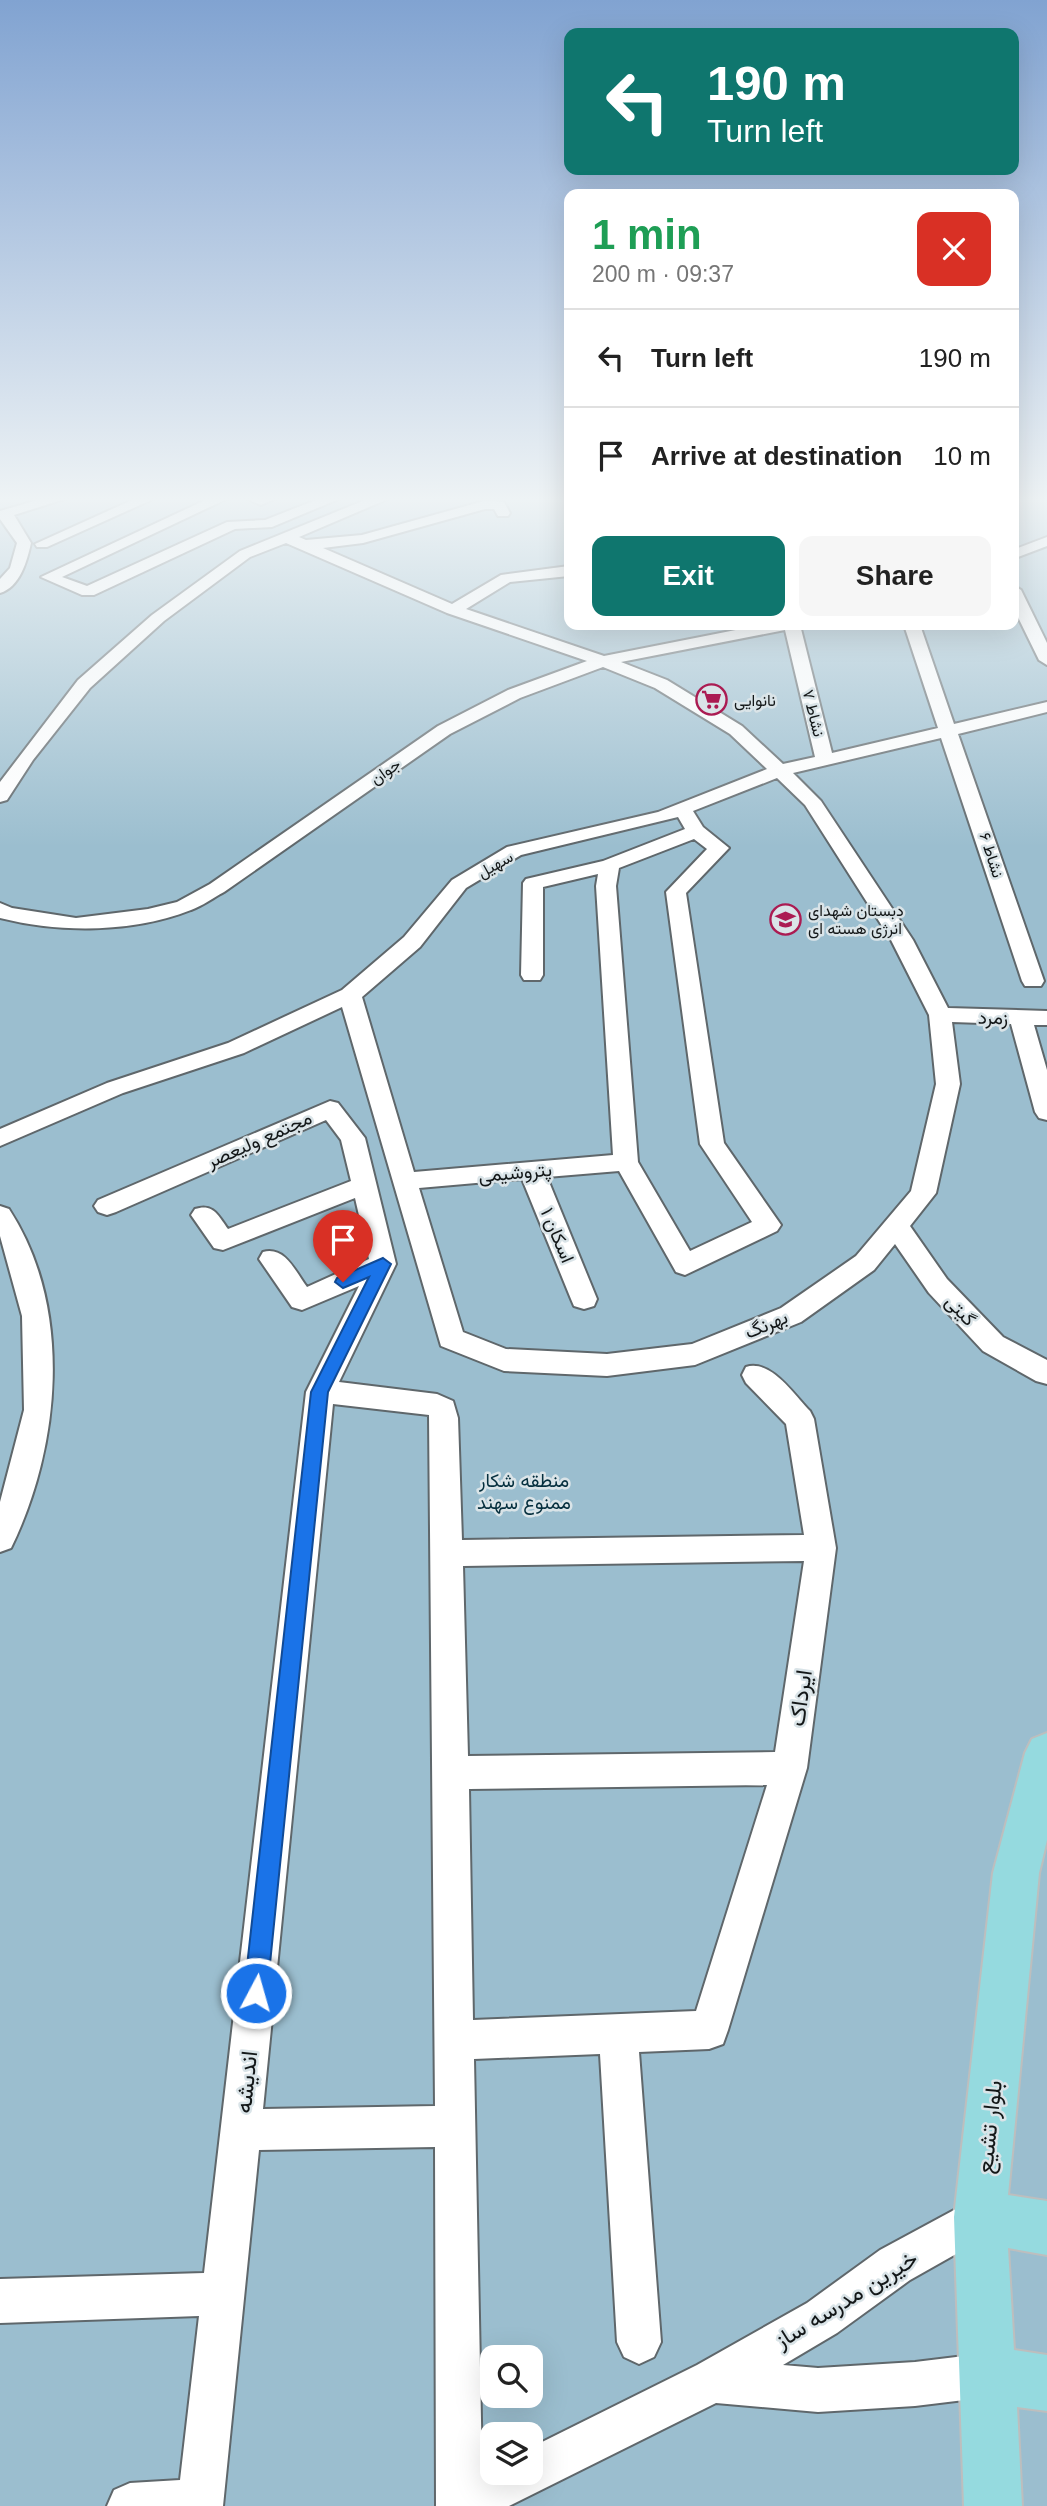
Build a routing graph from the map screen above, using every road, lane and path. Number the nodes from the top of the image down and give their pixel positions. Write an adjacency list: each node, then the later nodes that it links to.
1 (165, 613): 12 (street)
2 (462, 613): 8 (street, بهرنگ)
3 (1024, 613): 7 (street)
4 (759, 630): 8 (street, جوان)
5 (793, 630): 13 (street, نشاط ۷)
6 (914, 630): 10 (street, نشاط ۶)
7 (1047, 660)
8 (603, 661): 14 (street, بهرنگ); 19 (street, جوان)
9 (1047, 707): 10 (street, سهیل)
10 (950, 730): 13 (street, سهیل); 21 (street, نشاط ۶)
11 (0, 757): 12 (street)
12 (26, 757): 15 (street)
13 (825, 760): 14 (street, سهیل)
14 (778, 771): 16 (street, سهیل); 23 (street, بهرنگ)
15 (0, 796)
16 (682, 809): 17 (street); 22 (street, سهیل)
17 (696, 831): 18 (street); 28 (street)
18 (609, 865): 20 (street); 28 (street)
19 (0, 909)
20 (532, 975)
21 (1033, 981)
22 (350, 995): 27 (street, سهیل); 30 (street, بهرنگ)
23 (940, 1016): 24 (street, زمرد); 35 (street, بهرنگ)
24 (1021, 1018): 25 (street, زمرد); 26 (street)
25 (1047, 1018)
26 (1047, 1112)
27 (0, 1138)
28 (626, 1162): 29 (street, پتروشیمی)
29 (531, 1170): 30 (street, پتروشیمی); 38 (street, اسکان ۱)
30 (405, 1181): 35 (street, بهرنگ)
31 (364, 1185): 32 (street, مجتمع ولیعصر); 34 (street); 37 (street, مجتمع ولیعصر)
32 (107, 1206)
33 (0, 1215): 42 (street)
34 (204, 1215)
35 (896, 1225): 39 (street, گیتی)
36 (272, 1259): 37 (street)
37 (383, 1267): 41 (street, اندیشه)
38 (584, 1299)
39 (1047, 1374)
40 (756, 1375): 43 (street, ایرداک)
41 (320, 1392): 44 (street); 51 (street, اندیشه)
42 (0, 1539)
43 (821, 1548): 44 (street); 46 (street, ایرداک)
44 (447, 1553): 47 (street)
45 (1047, 1752): 52 (main road, بلوار تشیع)
46 (790, 1768): 47 (street); 48 (street, ایرداک)
47 (451, 1773): 49 (street)
48 (618, 2032): 49 (street); 56 (street)
49 (454, 2040): 50 (street)
50 (455, 2126): 51 (street); 63 (street)
51 (241, 2130): 54 (street, اندیشه)
52 (980, 2217): 53 (main road); 57 (main road, بلوار تشیع); 58 (street, خیرین مدرسه ساز)
53 (1047, 2228)
54 (224, 2294): 55 (street); 62 (street, اندیشه)
55 (0, 2301)
56 (639, 2342)
57 (989, 2375): 58 (street); 59 (main road); 64 (main road, بلوار تشیع)
58 (713, 2381): 60 (street, خیرین مدرسه ساز)
59 (1047, 2383)
60 (543, 2465)
61 (502, 2485): 63 (street, خیرین مدرسه ساز)
62 (130, 2506)
63 (459, 2506)
64 (993, 2506)

